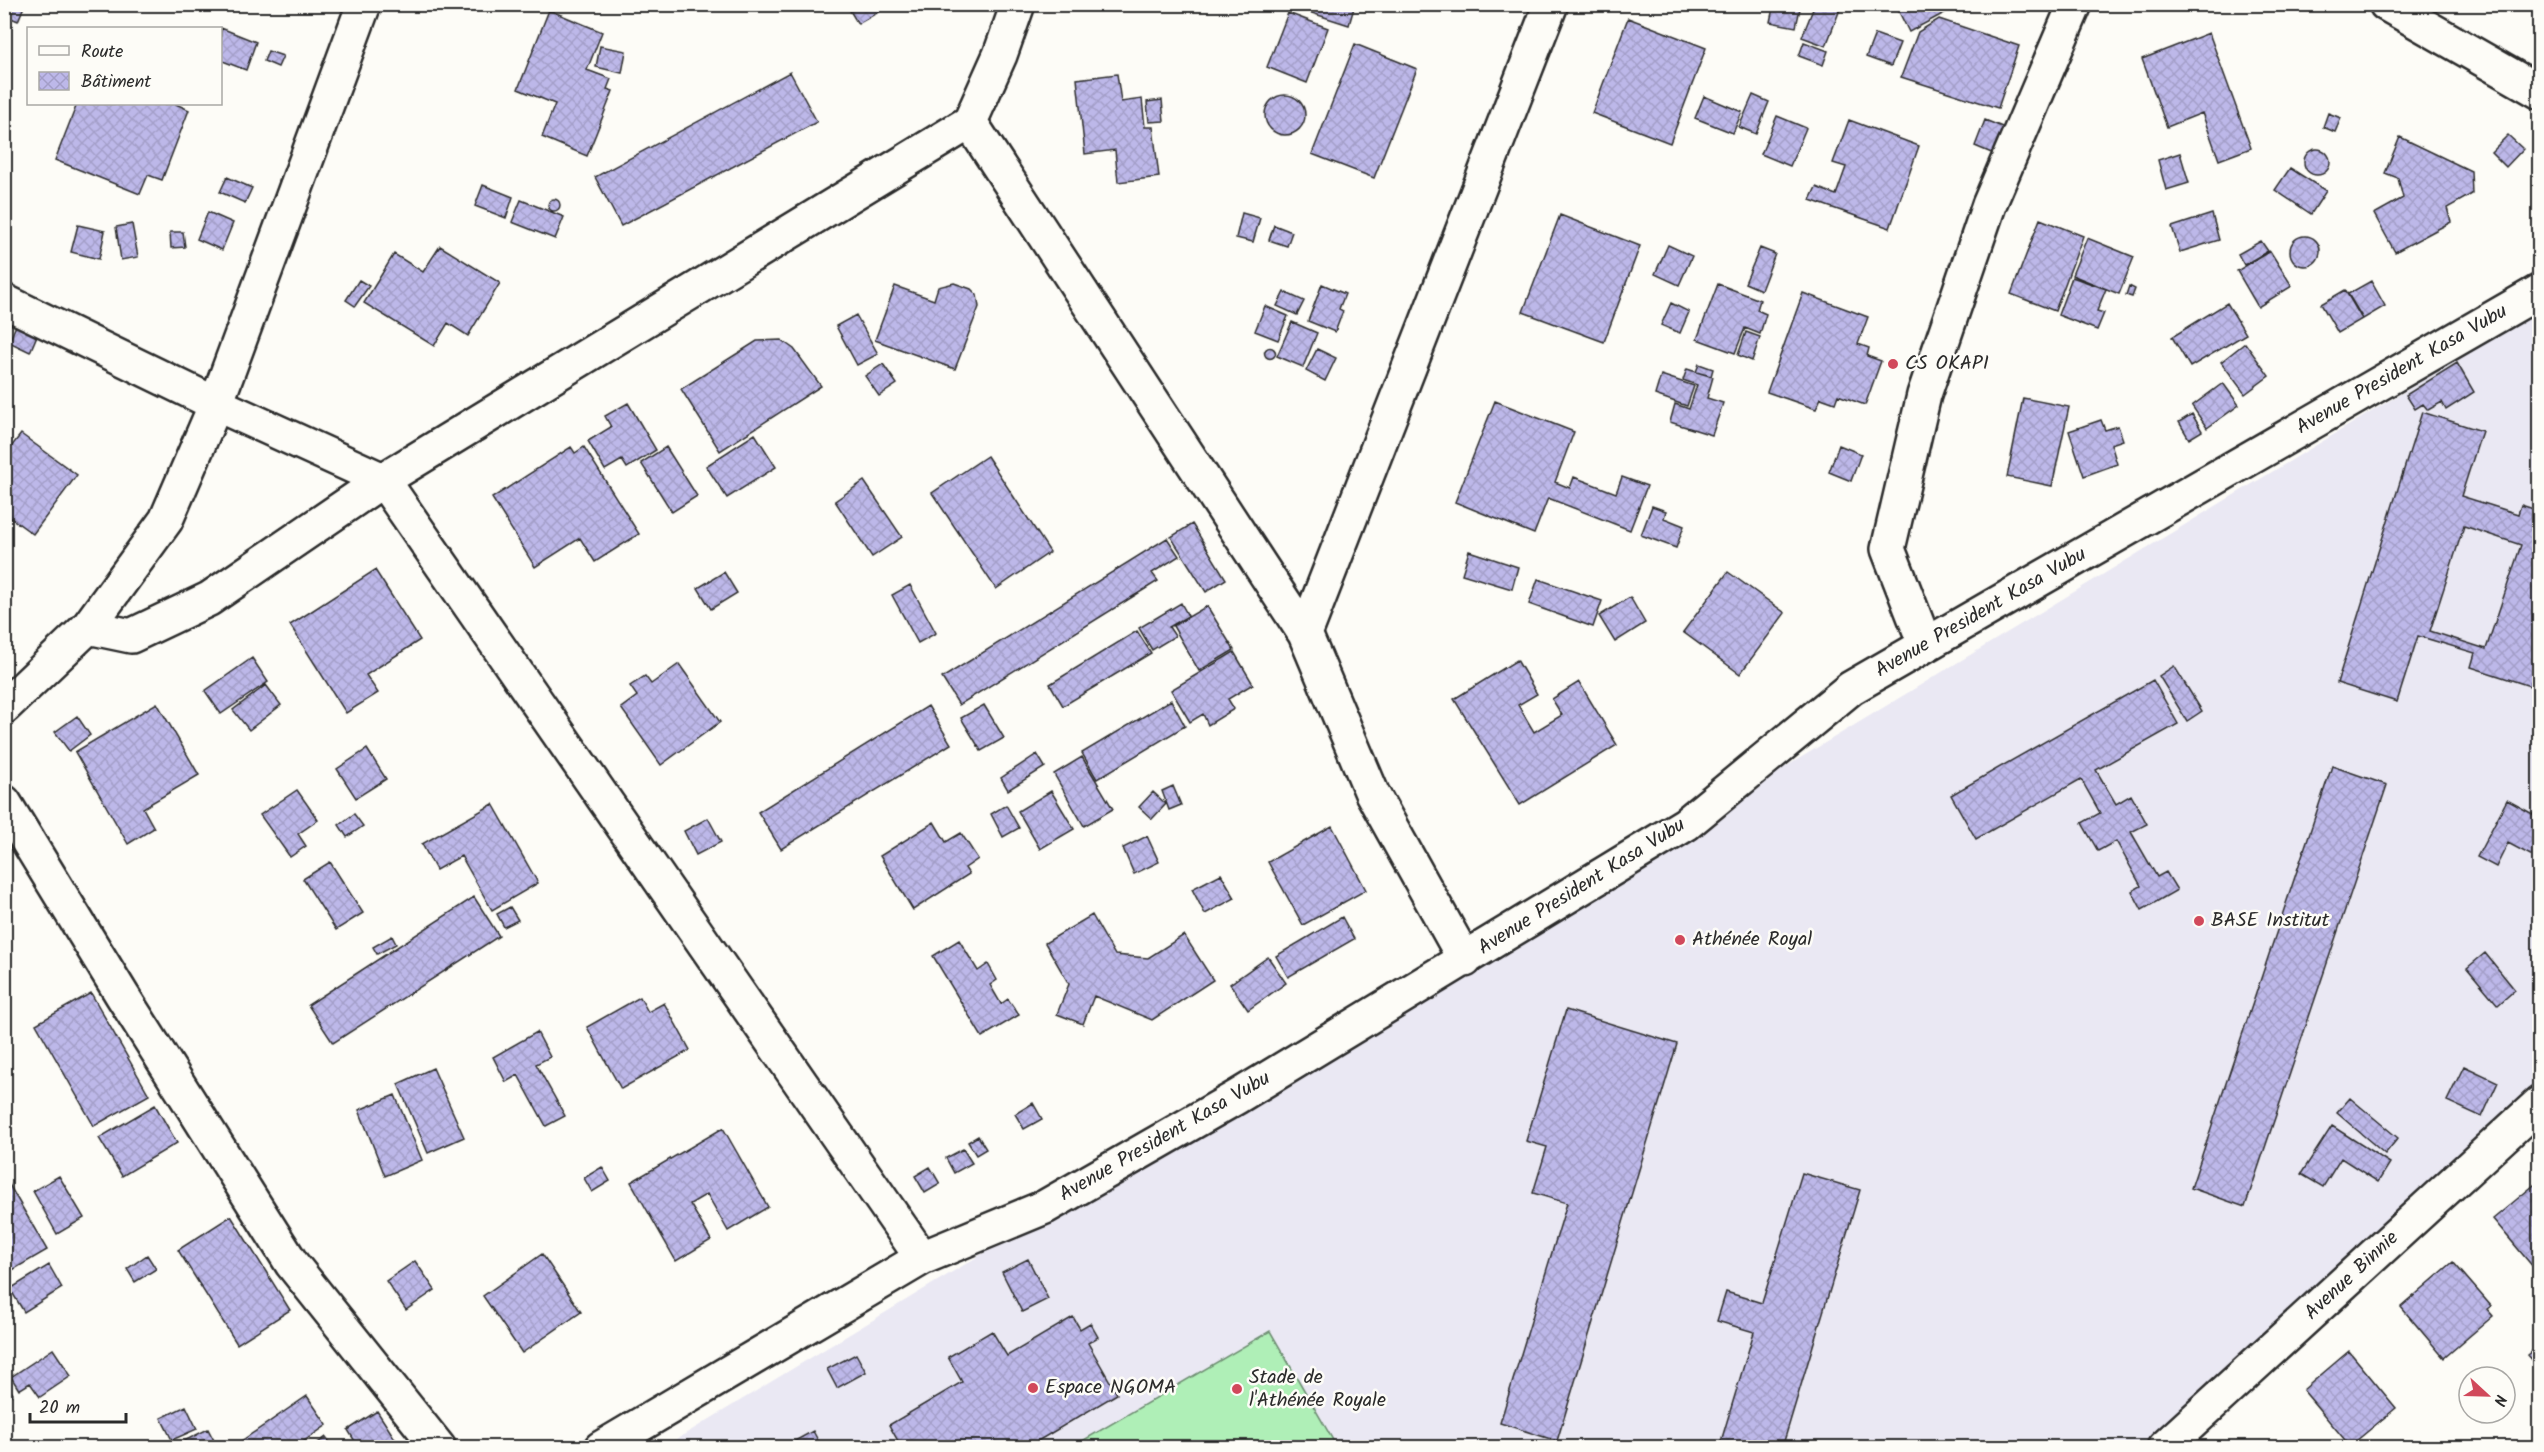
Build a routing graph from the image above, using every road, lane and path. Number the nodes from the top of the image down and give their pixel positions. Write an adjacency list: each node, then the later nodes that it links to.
1 (364, 4): 10 (street)
2 (1018, 4): 7 (street)
3 (1551, 4): 13 (street)
4 (2074, 4): 14 (street)
5 (2386, 4): 6 (street)
6 (2540, 92)
7 (970, 122): 11 (street); 13 (street)
8 (2540, 291): 14 (street, Avenue President Kasa Vubu)
9 (4, 301): 10 (street)
10 (216, 404): 11 (street); 12 (street)
11 (383, 480): 12 (street); 19 (street)
12 (88, 627): 15 (street)
13 (1305, 634): 17 (street)
14 (1925, 644): 17 (street, Avenue President Kasa Vubu)
15 (4, 707)
16 (4, 802): 20 (street)
17 (1465, 960): 19 (street, Avenue President Kasa Vubu)
18 (2540, 1103): 22 (street, Avenue Binnie)
19 (922, 1258): 21 (street, Avenue President Kasa Vubu)
20 (439, 1448)
21 (601, 1448)
22 (2164, 1448)

